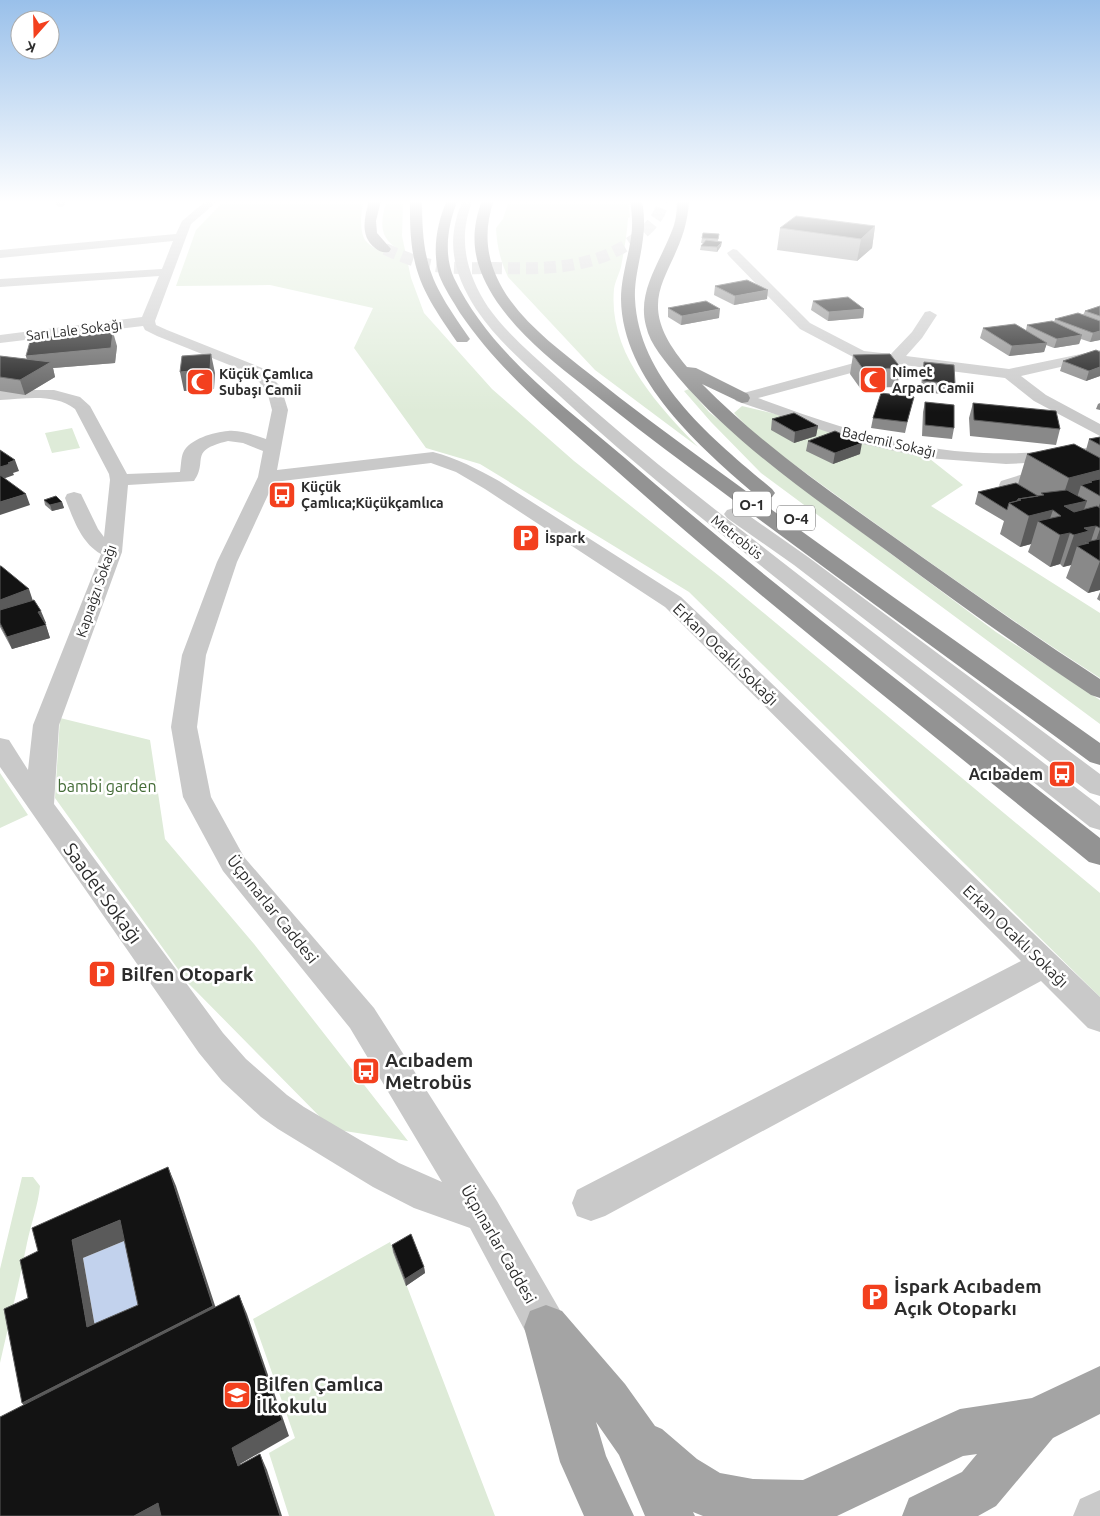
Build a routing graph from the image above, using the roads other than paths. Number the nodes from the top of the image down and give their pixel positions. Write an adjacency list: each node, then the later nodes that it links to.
1 (423, 271): 14 (highway)
2 (445, 271): 25 (highway)
3 (462, 271): 37 (street, Metrobüs)
4 (471, 271): 35 (street, Metrobüs)
5 (486, 271): 34 (highway, O-1)
6 (633, 271): 34 (highway, O-4)
7 (659, 271): 17 (highway)
8 (751, 271): 16 (street)
9 (168, 272): 10 (street); 12 (street)
10 (0, 283)
11 (930, 314): 16 (street)
12 (148, 321): 13 (street, Sarı Lale Sokağı); 24 (street, Üçpınarlar Caddesi)
13 (0, 339)
14 (474, 352)
15 (1100, 354): 18 (street)
16 (894, 359): 18 (street); 21 (street)
17 (674, 364): 21 (highway); 22 (highway)
18 (1010, 374): 23 (street)
19 (508, 384): 25 (highway)
20 (0, 396): 28 (street)
21 (742, 398): 22 (highway); 26 (street, Bademil Sokağı)
22 (718, 411): 32 (highway)
23 (1100, 431)
24 (272, 448): 27 (street, Üçpınarlar Caddesi); 28 (street)
25 (604, 451): 38 (highway)
26 (1100, 452): 29 (street)
27 (267, 477): 39 (street, Erkan Ocaklı Sokağı); 42 (street, Üçpınarlar Caddesi)
28 (119, 480): 31 (street, Kapıağzı Sokağı)
29 (1025, 495)
30 (74, 498): 31 (street)
31 (112, 552): 36 (street, Kapıağzı Sokağı)
32 (1100, 690)
33 (0, 746): 36 (street, Saadet Sokağı)
34 (1100, 755)
35 (1100, 787)
36 (40, 804): 42 (street, Saadet Sokağı)
37 (1100, 820)
38 (1100, 854)
39 (1044, 964): 40 (street, Erkan Ocaklı Sokağı); 41 (street)
40 (1100, 1018)
41 (591, 1203)
42 (482, 1214): 43 (street, Üçpınarlar Caddesi)
43 (546, 1327): 46 (main road); 49 (main road, Üçpınarlar Caddesi)
44 (1100, 1389): 45 (main road)
45 (1036, 1421): 47 (main road); 51 (main road)
46 (636, 1438): 47 (main road); 50 (main road)
47 (799, 1510)
48 (1100, 1514): 52 (street)
49 (609, 1516)
50 (670, 1516)
51 (927, 1516)
52 (1097, 1516)

